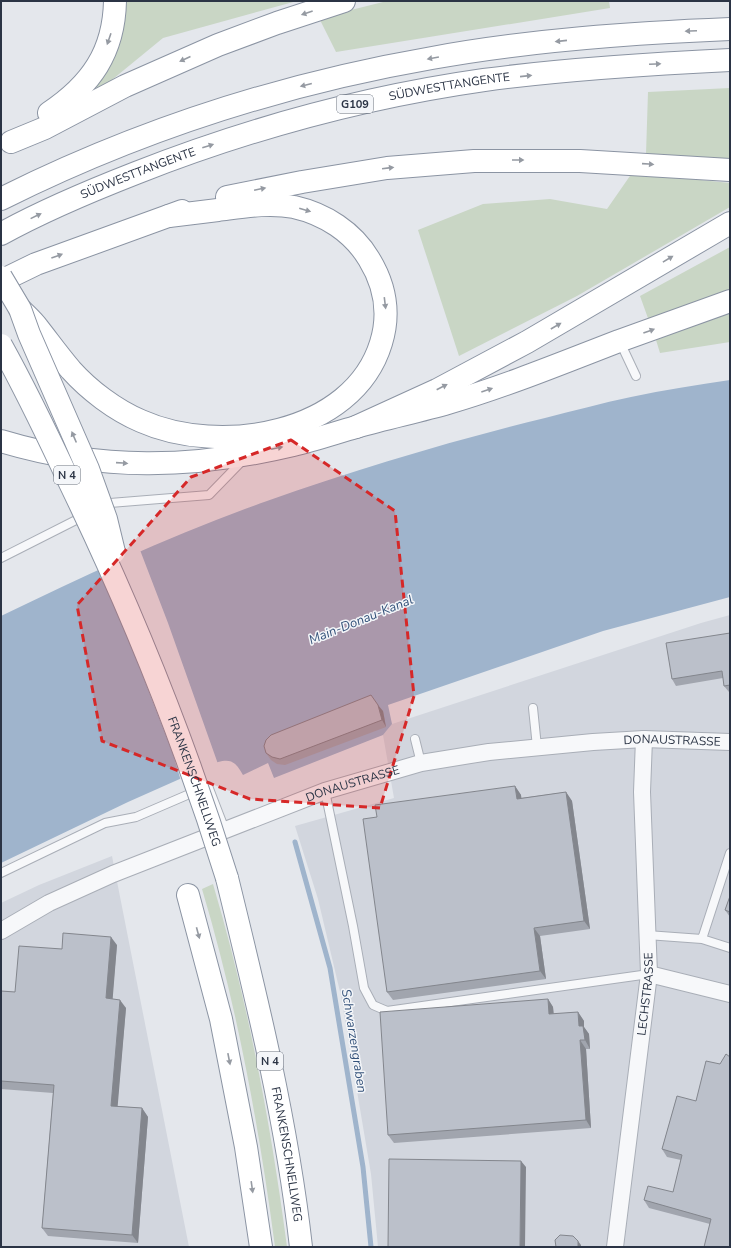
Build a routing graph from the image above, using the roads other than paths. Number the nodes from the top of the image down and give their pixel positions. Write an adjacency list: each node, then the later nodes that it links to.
1 (116, 1): 5 (highway, one-way to 5)
2 (344, 1): 5 (highway, one-way to 5)
3 (730, 29): 7 (highway, G109, one-way to 7)
4 (730, 60): 10 (highway, SÜDWESTTANGENTE / G109, one-way to 4)
5 (6, 145)
6 (724, 170): 8 (highway, one-way to 6)
7 (1, 200)
8 (169, 216): 12 (highway, one-way to 8); 14 (highway, one-way to 14)
9 (730, 222): 18 (highway, one-way to 9)
10 (1, 234)
11 (1, 277): 14 (highway, bridge)
12 (1, 281)
13 (730, 301): 15 (highway, one-way to 13)
14 (20, 308): 22 (highway, one-way to 14, bridge)
15 (620, 341): 17 (lane); 18 (highway, one-way to 15)
16 (1, 345): 22 (highway, FRANKENSCHNELLWEG / N 4, bridge)
17 (636, 376)
18 (356, 427): 20 (highway, one-way to 18)
19 (1, 441): 20 (highway, one-way to 20)
20 (250, 454): 21 (lane)
21 (1, 558)
22 (128, 607): 41 (highway, FRANKENSCHNELLWEG / N 4, bridge)
23 (533, 708): 27 (lane)
24 (415, 739): 28 (lane)
25 (644, 739): 26 (street, DONAUSTRASSE); 27 (street, DONAUSTRASSE); 35 (street, LECHSTRASSE)
26 (730, 742)
27 (537, 747): 28 (street, DONAUSTRASSE)
28 (421, 763): 29 (street, DONAUSTRASSE)
29 (325, 791): 30 (street, DONAUSTRASSE); 38 (lane)
30 (225, 830): 32 (lane); 34 (street, DONAUSTRASSE)
31 (730, 854): 36 (lane)
32 (1, 873)
33 (188, 895): 40 (highway, one-way to 40)
34 (1, 931)
35 (647, 935): 36 (lane); 38 (street, LECHSTRASSE)
36 (702, 939): 37 (lane)
37 (730, 948)
38 (649, 974): 39 (street); 42 (street, LECHSTRASSE)
39 (730, 994)
40 (261, 1247)
41 (301, 1247)
42 (615, 1247)

